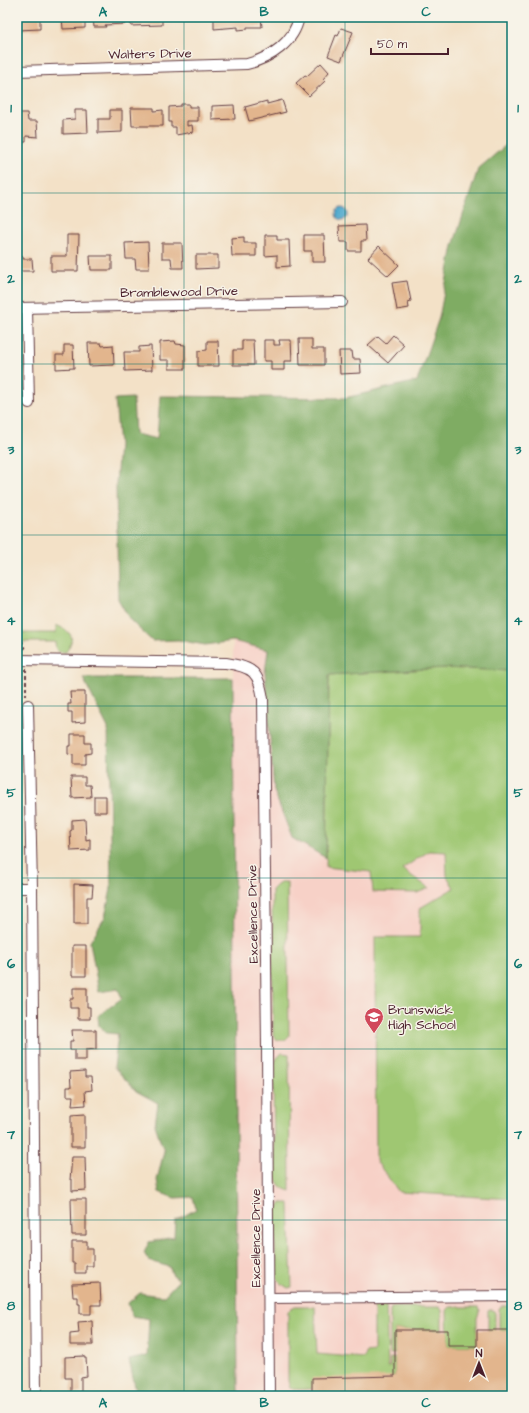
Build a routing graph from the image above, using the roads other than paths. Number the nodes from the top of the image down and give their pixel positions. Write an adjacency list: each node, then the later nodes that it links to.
1 (299, 17): 2 (street, Walters Drive)
2 (17, 71)
3 (342, 302): 4 (street, Bramblewood Drive)
4 (22, 308): 5 (street)
5 (29, 403)
6 (17, 660): 11 (street, Excellence Drive)
7 (28, 705): 9 (street)
8 (17, 888): 9 (street)
9 (32, 888): 12 (street)
10 (512, 1296): 11 (street)
11 (269, 1298): 13 (street, Excellence Drive)
12 (36, 1396)
13 (268, 1396)

